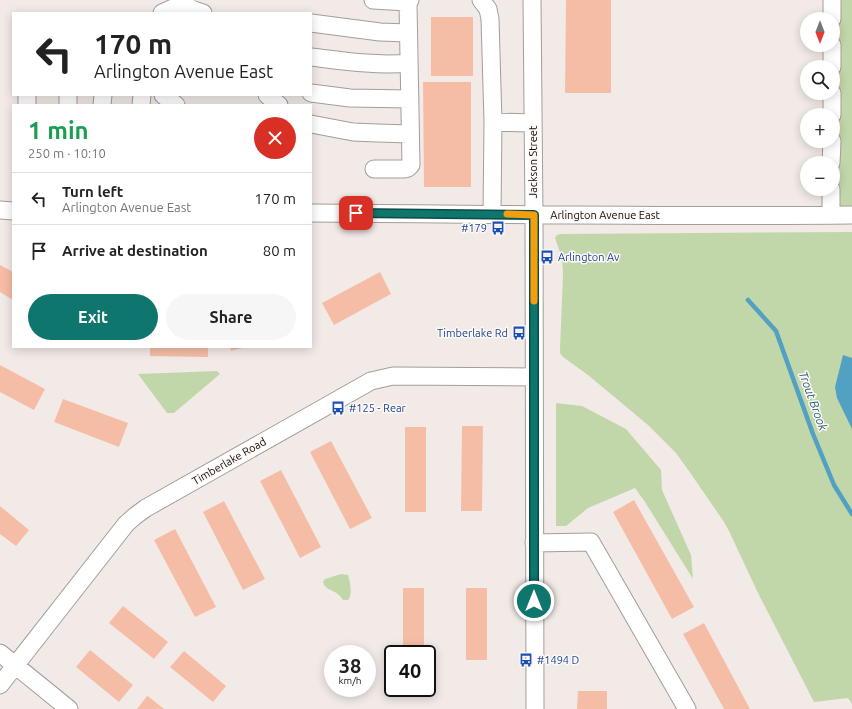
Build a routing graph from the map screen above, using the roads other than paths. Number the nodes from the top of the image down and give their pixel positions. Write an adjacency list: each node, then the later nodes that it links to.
1 (373, 0): 5 (street)
2 (481, 0): 20 (street)
3 (532, 0): 21 (street, Jackson Street)
4 (832, 0): 9 (street)
5 (409, 1): 11 (street)
6 (184, 2): 7 (street); 8 (street)
7 (164, 12)
8 (200, 12)
9 (832, 12)
10 (312, 23): 11 (street)
11 (408, 33): 13 (street)
12 (312, 57): 13 (street)
13 (409, 63): 17 (street)
14 (312, 93): 17 (street)
15 (164, 96): 18 (street)
16 (268, 96): 19 (street)
17 (410, 99): 23 (street)
18 (175, 104)
19 (278, 104)
20 (493, 122): 21 (street); 29 (street)
21 (533, 123): 30 (street, Jackson Street)
22 (312, 124): 23 (street)
23 (410, 134): 24 (street)
24 (374, 169)
25 (831, 196): 31 (street)
26 (0, 210): 27 (street)
27 (12, 210)
28 (312, 213): 29 (street, Arlington Avenue East)
29 (492, 214): 30 (street, Arlington Avenue East)
30 (534, 215): 31 (street, Arlington Avenue East); 33 (street, Jackson Street)
31 (831, 215): 32 (street, Arlington Avenue East)
32 (852, 215)
33 (534, 377): 34 (street, Jackson Street); 36 (street, Timberlake Road)
34 (534, 543): 39 (street, Jackson Street); 40 (street)
35 (0, 653): 36 (street)
36 (16, 665): 37 (street, Timberlake Road); 38 (street)
37 (0, 685)
38 (69, 709)
39 (534, 709)
40 (687, 709)

